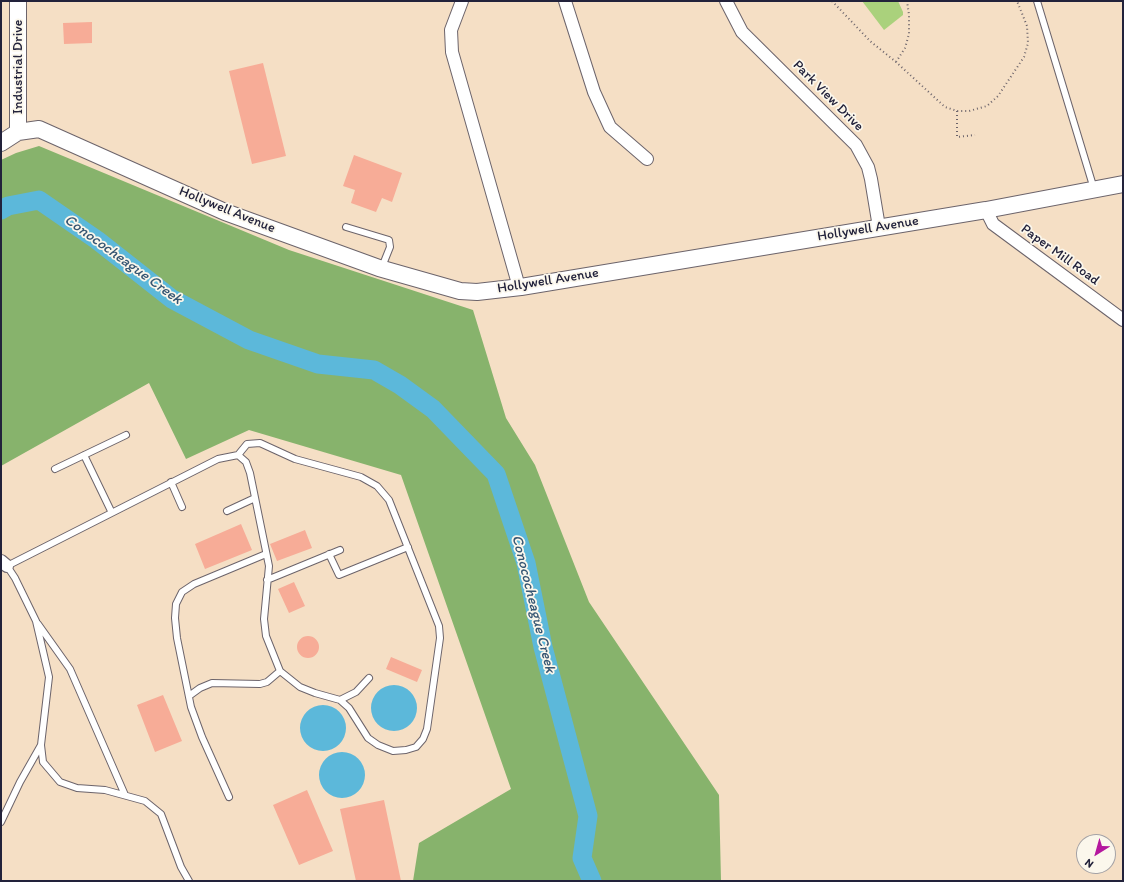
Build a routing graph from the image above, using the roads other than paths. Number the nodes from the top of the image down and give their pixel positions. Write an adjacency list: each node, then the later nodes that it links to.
1 (18, 1): 6 (street, Industrial Drive)
2 (462, 1): 15 (street)
3 (565, 1): 8 (street)
4 (726, 1): 13 (street, Park View Drive)
5 (1036, 1): 10 (lane)
6 (18, 132): 7 (street, Hollywell Avenue); 14 (street, Hollywell Avenue)
7 (1, 143)
8 (647, 159)
9 (1123, 184): 10 (street, Hollywell Avenue)
10 (1095, 190): 11 (street, Hollywell Avenue)
11 (986, 210): 13 (street, Hollywell Avenue); 16 (street, Paper Mill Road)
12 (346, 226): 14 (lane)
13 (880, 227): 15 (street, Hollywell Avenue)
14 (381, 269): 15 (street, Hollywell Avenue)
15 (518, 287)
16 (1123, 320)
17 (126, 435): 18 (lane)
18 (84, 455): 20 (lane); 25 (lane)
19 (238, 455): 21 (lane); 22 (lane); 26 (lane)
20 (55, 469)
21 (171, 482): 23 (lane); 25 (lane)
22 (255, 498): 24 (lane); 28 (lane)
23 (182, 507)
24 (227, 511)
25 (111, 512): 30 (lane)
26 (408, 547): 29 (lane); 36 (lane)
27 (340, 550): 29 (lane)
28 (266, 554): 31 (lane); 35 (lane)
29 (329, 554): 31 (lane)
30 (4, 563): 32 (lane)
31 (268, 580): 33 (lane)
32 (36, 621): 37 (lane); 38 (lane)
33 (280, 671): 35 (lane); 36 (lane)
34 (369, 678): 36 (lane)
35 (190, 696): 39 (lane)
36 (340, 700)
37 (41, 745): 38 (lane); 40 (lane)
38 (125, 796): 41 (lane)
39 (228, 797)
40 (1, 822)
41 (189, 881)

